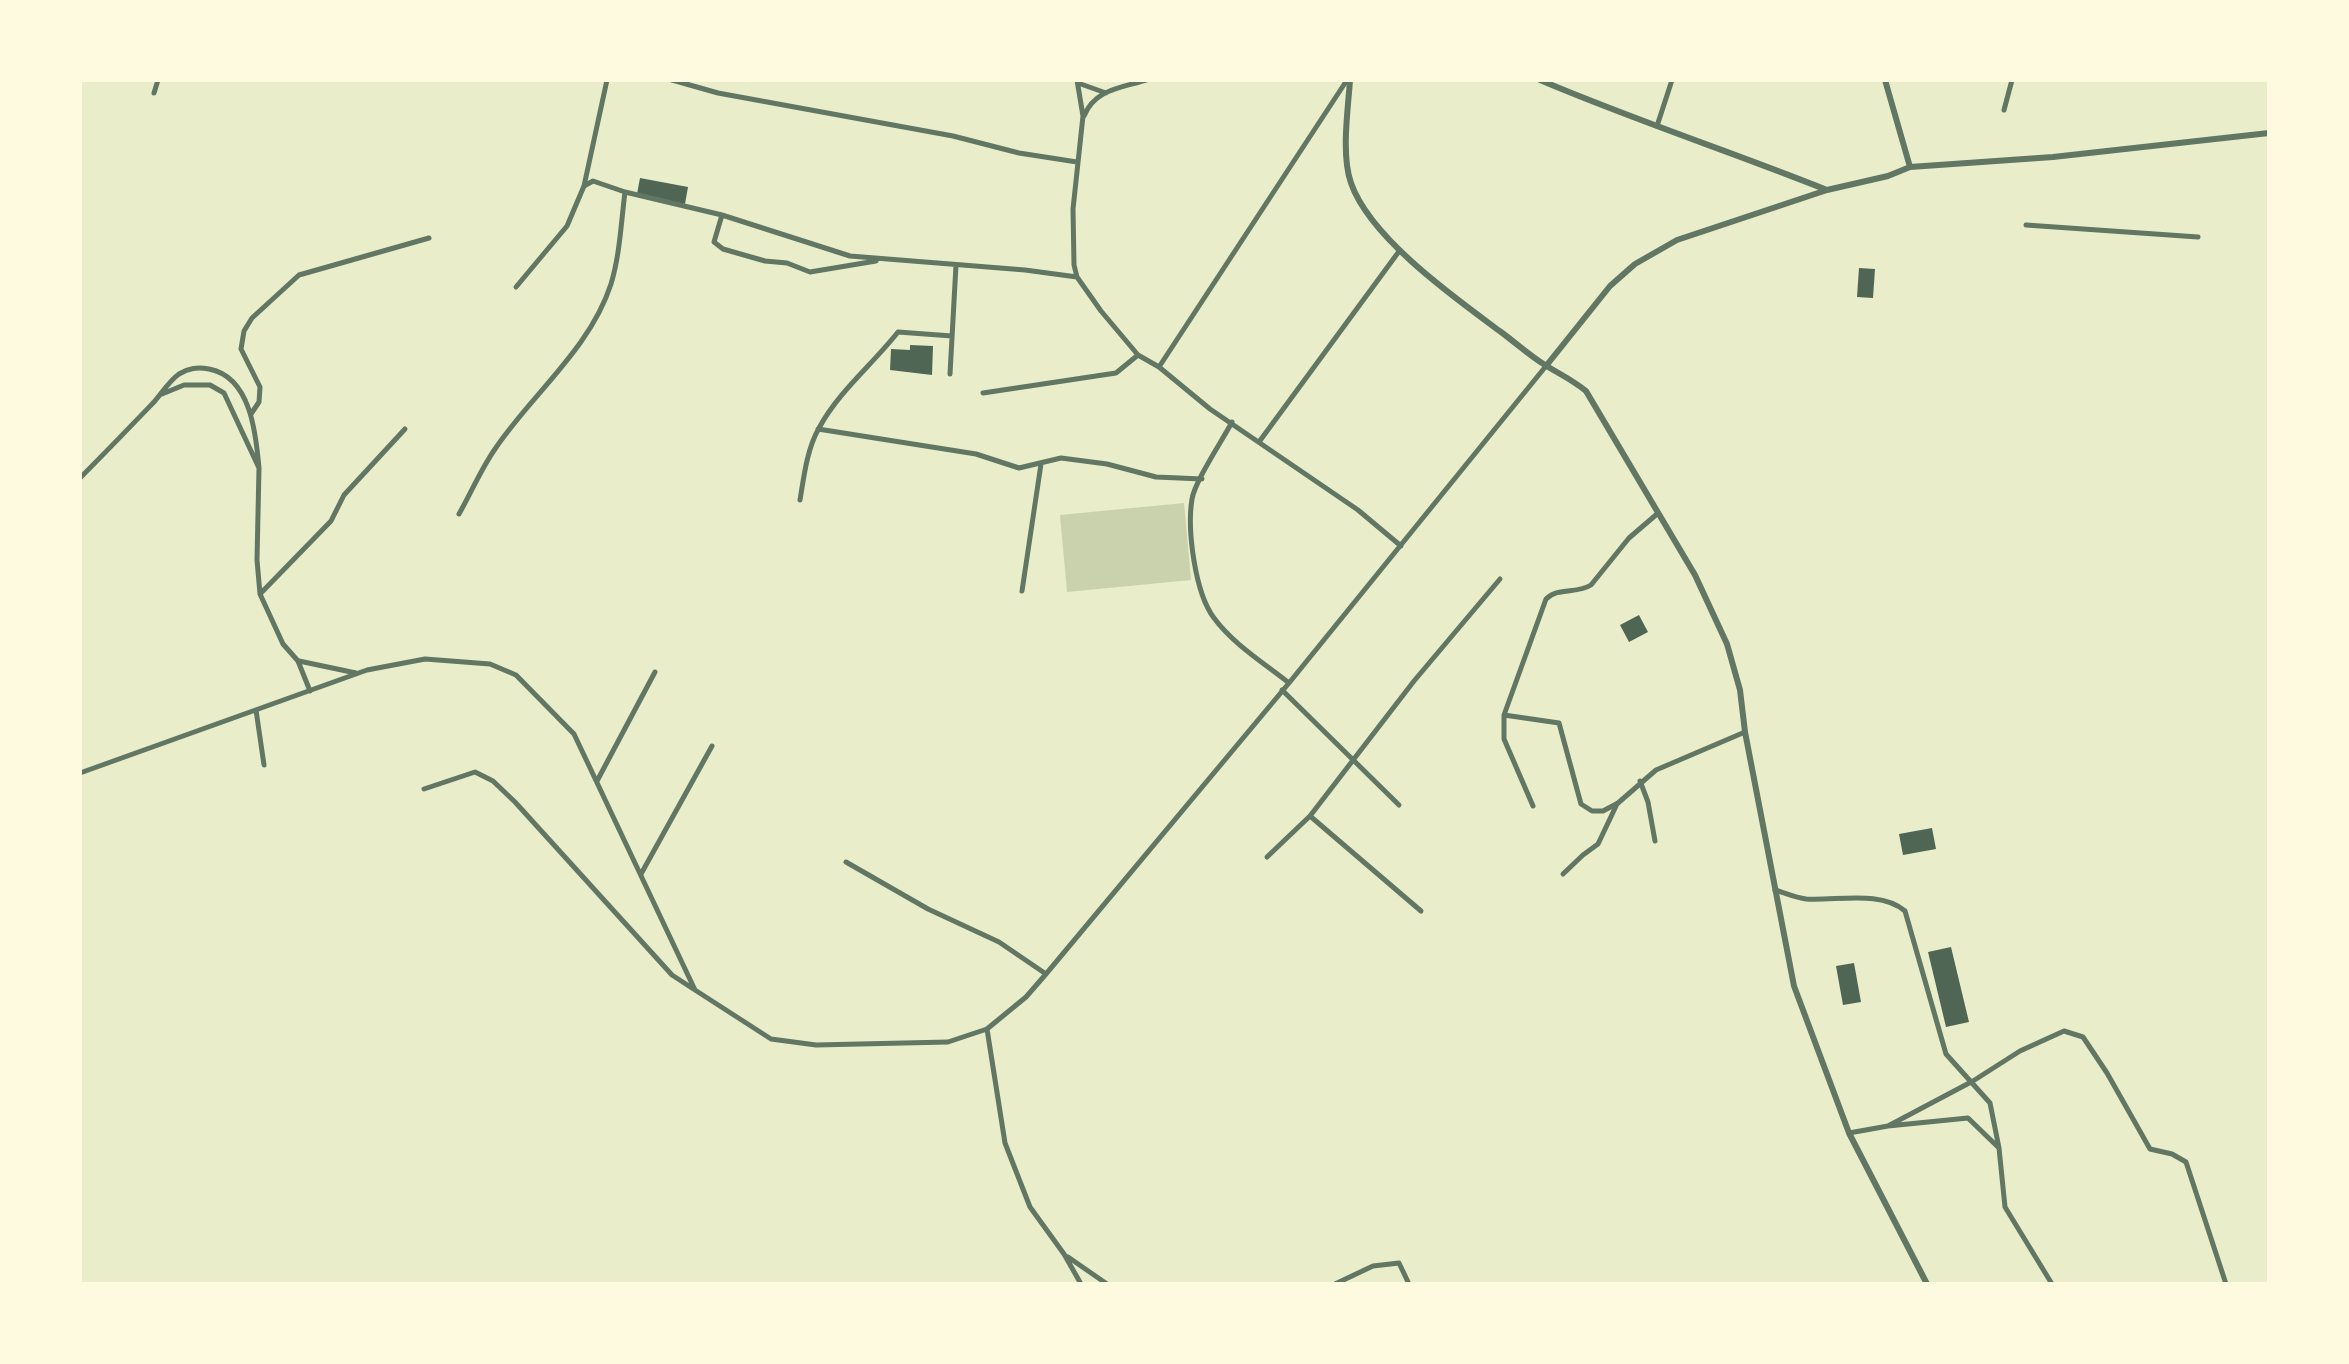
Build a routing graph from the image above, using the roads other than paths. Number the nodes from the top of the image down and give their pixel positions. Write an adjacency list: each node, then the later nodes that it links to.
1 (158, 80): 11 (street)
2 (607, 80): 19 (street)
3 (672, 80): 17 (street)
4 (1146, 80): 12 (street)
5 (1349, 80): 26 (street); 34 (street)
6 (1540, 80): 15 (street)
7 (1672, 80): 15 (street)
8 (1885, 80): 18 (street)
9 (2012, 80): 13 (street)
10 (1078, 82): 12 (street); 14 (street)
11 (154, 93)
12 (1106, 93): 14 (street)
13 (2004, 110)
14 (1083, 116): 17 (street)
15 (1657, 126): 20 (street)
16 (2269, 133): 18 (street)
17 (1077, 162): 29 (street)
18 (1910, 167): 20 (street)
19 (584, 186): 21 (street); 30 (street)
20 (1827, 190): 33 (street)
21 (625, 192): 22 (street); 48 (street)
22 (722, 215): 27 (street); 27 (street)
23 (2026, 225): 24 (street)
24 (2198, 237)
25 (429, 238): 38 (street)
26 (1400, 250): 33 (street); 42 (street)
27 (885, 259): 28 (street)
28 (956, 265): 29 (street); 31 (street)
29 (1077, 277): 32 (street)
30 (516, 287)
31 (952, 336): 35 (street); 41 (street)
32 (1138, 355): 34 (street); 36 (street)
33 (1546, 366): 49 (street); 50 (street)
34 (1159, 367): 39 (street)
35 (950, 374)
36 (983, 393)
37 (162, 394): 38 (street); 44 (street); 45 (street)
38 (251, 414): 44 (street)
39 (1232, 422): 42 (street); 46 (street)
40 (405, 429): 53 (street)
41 (818, 429): 43 (street); 47 (street)
42 (1259, 442): 50 (street)
43 (1041, 464): 46 (street); 52 (street)
44 (259, 468): 53 (street)
45 (80, 478)
46 (1202, 479): 57 (street)
47 (800, 500)
48 (459, 514)
49 (1657, 514): 61 (street); 62 (street)
50 (1401, 546): 57 (street)
51 (1500, 579): 64 (street)
52 (1022, 591)
53 (260, 594): 54 (street)
54 (298, 661): 56 (street); 59 (street)
55 (655, 672): 68 (street)
56 (356, 673): 59 (street); 68 (street)
57 (1289, 683): 58 (street)
58 (1282, 690): 64 (street); 81 (street)
59 (310, 691): 60 (street)
60 (256, 710): 65 (street); 66 (street)
61 (1504, 715): 70 (street); 72 (street)
62 (1745, 732): 67 (street); 79 (street)
63 (712, 746): 78 (street)
64 (1354, 761): 71 (street); 73 (street)
65 (264, 765)
66 (80, 773)
67 (1640, 781): 70 (street); 74 (street)
68 (597, 782): 78 (street)
69 (424, 789): 82 (street)
70 (1618, 803): 77 (street)
71 (1399, 805)
72 (1533, 806)
73 (1310, 816): 75 (street); 80 (street)
74 (1655, 841)
75 (1267, 857)
76 (846, 862): 81 (street)
77 (1563, 874)
78 (641, 875): 82 (street)
79 (1774, 890): 84 (street); 86 (street)
80 (1421, 911)
81 (1046, 974): 83 (street)
82 (695, 990): 83 (street)
83 (987, 1029): 88 (street)
84 (1973, 1081): 85 (street); 87 (street); 95 (street)
85 (1888, 1126): 86 (street); 87 (street)
86 (1849, 1133): 93 (street)
87 (1999, 1148): 94 (street)
88 (1064, 1254): 89 (street); 90 (street)
89 (1081, 1284)
90 (1107, 1284)
91 (1335, 1284): 92 (street)
92 (1409, 1284)
93 (1927, 1284)
94 (2052, 1284)
95 (2226, 1284)

